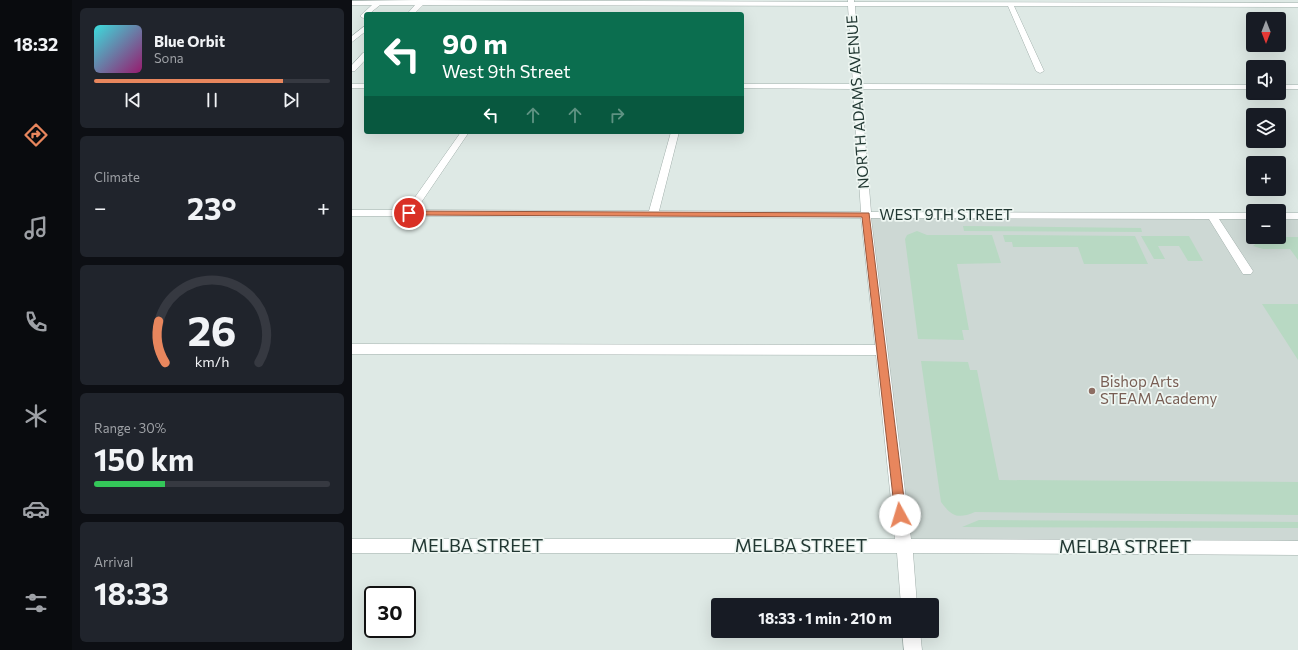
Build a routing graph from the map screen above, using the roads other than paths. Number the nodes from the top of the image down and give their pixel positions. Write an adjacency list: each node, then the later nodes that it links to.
1 (423, 2): 5 (street); 6 (street); 16 (street)
2 (851, 2): 8 (street); 9 (street); 25 (street, NORTH ADAMS AVENUE)
3 (1288, 2): 9 (street); 10 (street); 14 (street)
4 (352, 3): 5 (street)
5 (378, 3): 15 (street)
6 (533, 3): 7 (street); 11 (street)
7 (614, 4): 8 (street); 12 (street)
8 (728, 4): 13 (street)
9 (1010, 4): 21 (street)
10 (1298, 5)
11 (527, 11)
12 (610, 11)
13 (725, 11)
14 (1298, 11)
15 (367, 12)
16 (412, 12)
17 (364, 29): 18 (street)
18 (352, 40)
19 (364, 58): 20 (street)
20 (352, 69)
21 (1040, 71)
22 (352, 86): 23 (street)
23 (364, 86)
24 (744, 86): 25 (street)
25 (856, 86): 26 (street); 34 (street, NORTH ADAMS AVENUE)
26 (1246, 87)
27 (1286, 87): 28 (street)
28 (1298, 87)
29 (465, 134): 32 (street)
30 (674, 134): 33 (street)
31 (352, 213): 32 (street, WEST 9TH STREET)
32 (409, 213): 33 (street, WEST 9TH STREET)
33 (653, 214): 34 (street, WEST 9TH STREET)
34 (866, 215): 35 (street, WEST 9TH STREET); 41 (street, NORTH ADAMS AVENUE)
35 (1212, 216): 36 (street, WEST 9TH STREET); 39 (street)
36 (1246, 216)
37 (1286, 216): 38 (street)
38 (1298, 216)
39 (1247, 272)
40 (352, 349): 41 (street)
41 (882, 350): 43 (street, NORTH ADAMS AVENUE)
42 (352, 546): 43 (street, MELBA STREET)
43 (904, 546): 44 (street, MELBA STREET); 45 (street, NORTH ADAMS AVENUE)
44 (1298, 548)
45 (908, 598)
46 (912, 638): 47 (street)
47 (913, 650)

